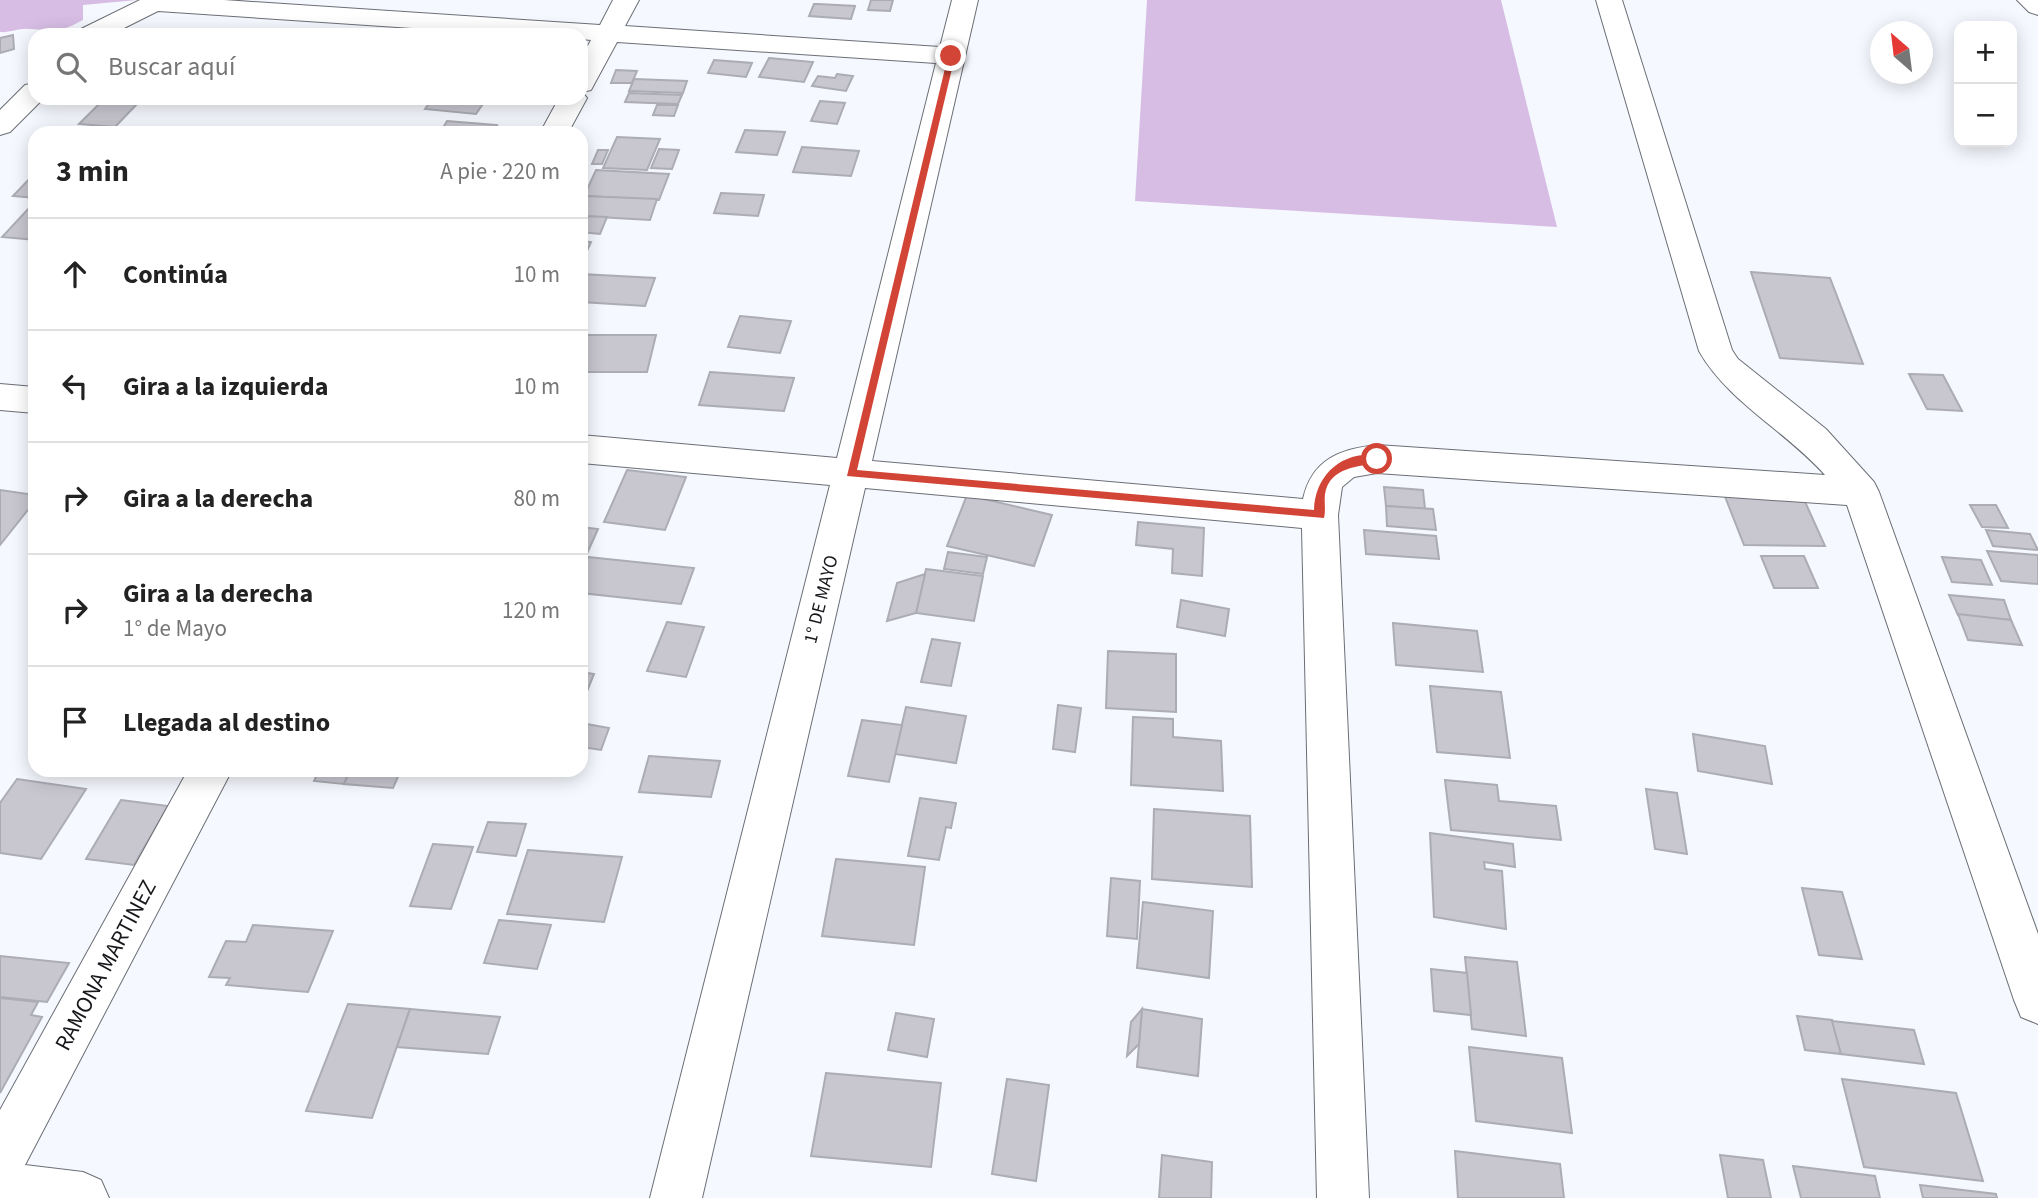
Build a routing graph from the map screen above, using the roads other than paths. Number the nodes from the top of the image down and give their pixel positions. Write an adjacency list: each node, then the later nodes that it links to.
1 (626, 0): 10 (street)
2 (965, 0): 11 (street, 1° DE MAYO)
3 (1609, 0): 21 (street)
4 (2030, 0): 6 (street)
5 (157, 2): 7 (street); 8 (street)
6 (2038, 7)
7 (104, 28)
8 (549, 28)
9 (588, 31): 10 (street)
10 (609, 32): 11 (street); 12 (street)
11 (951, 56): 20 (street, 1° DE MAYO)
12 (588, 71)
13 (28, 98): 15 (street)
14 (569, 105): 16 (street)
15 (0, 126)
16 (558, 126)
17 (0, 397): 18 (street)
18 (28, 399)
19 (588, 450): 20 (street)
20 (851, 473): 22 (street); 28 (street, 1° DE MAYO)
21 (1861, 492): 22 (street); 24 (street)
22 (1320, 514): 29 (street)
23 (207, 777): 25 (street, RAMONA MARTINEZ)
24 (2038, 1000)
25 (0, 1160)
26 (0, 1188): 27 (street)
27 (83, 1198)
28 (676, 1198)
29 (1343, 1198)

